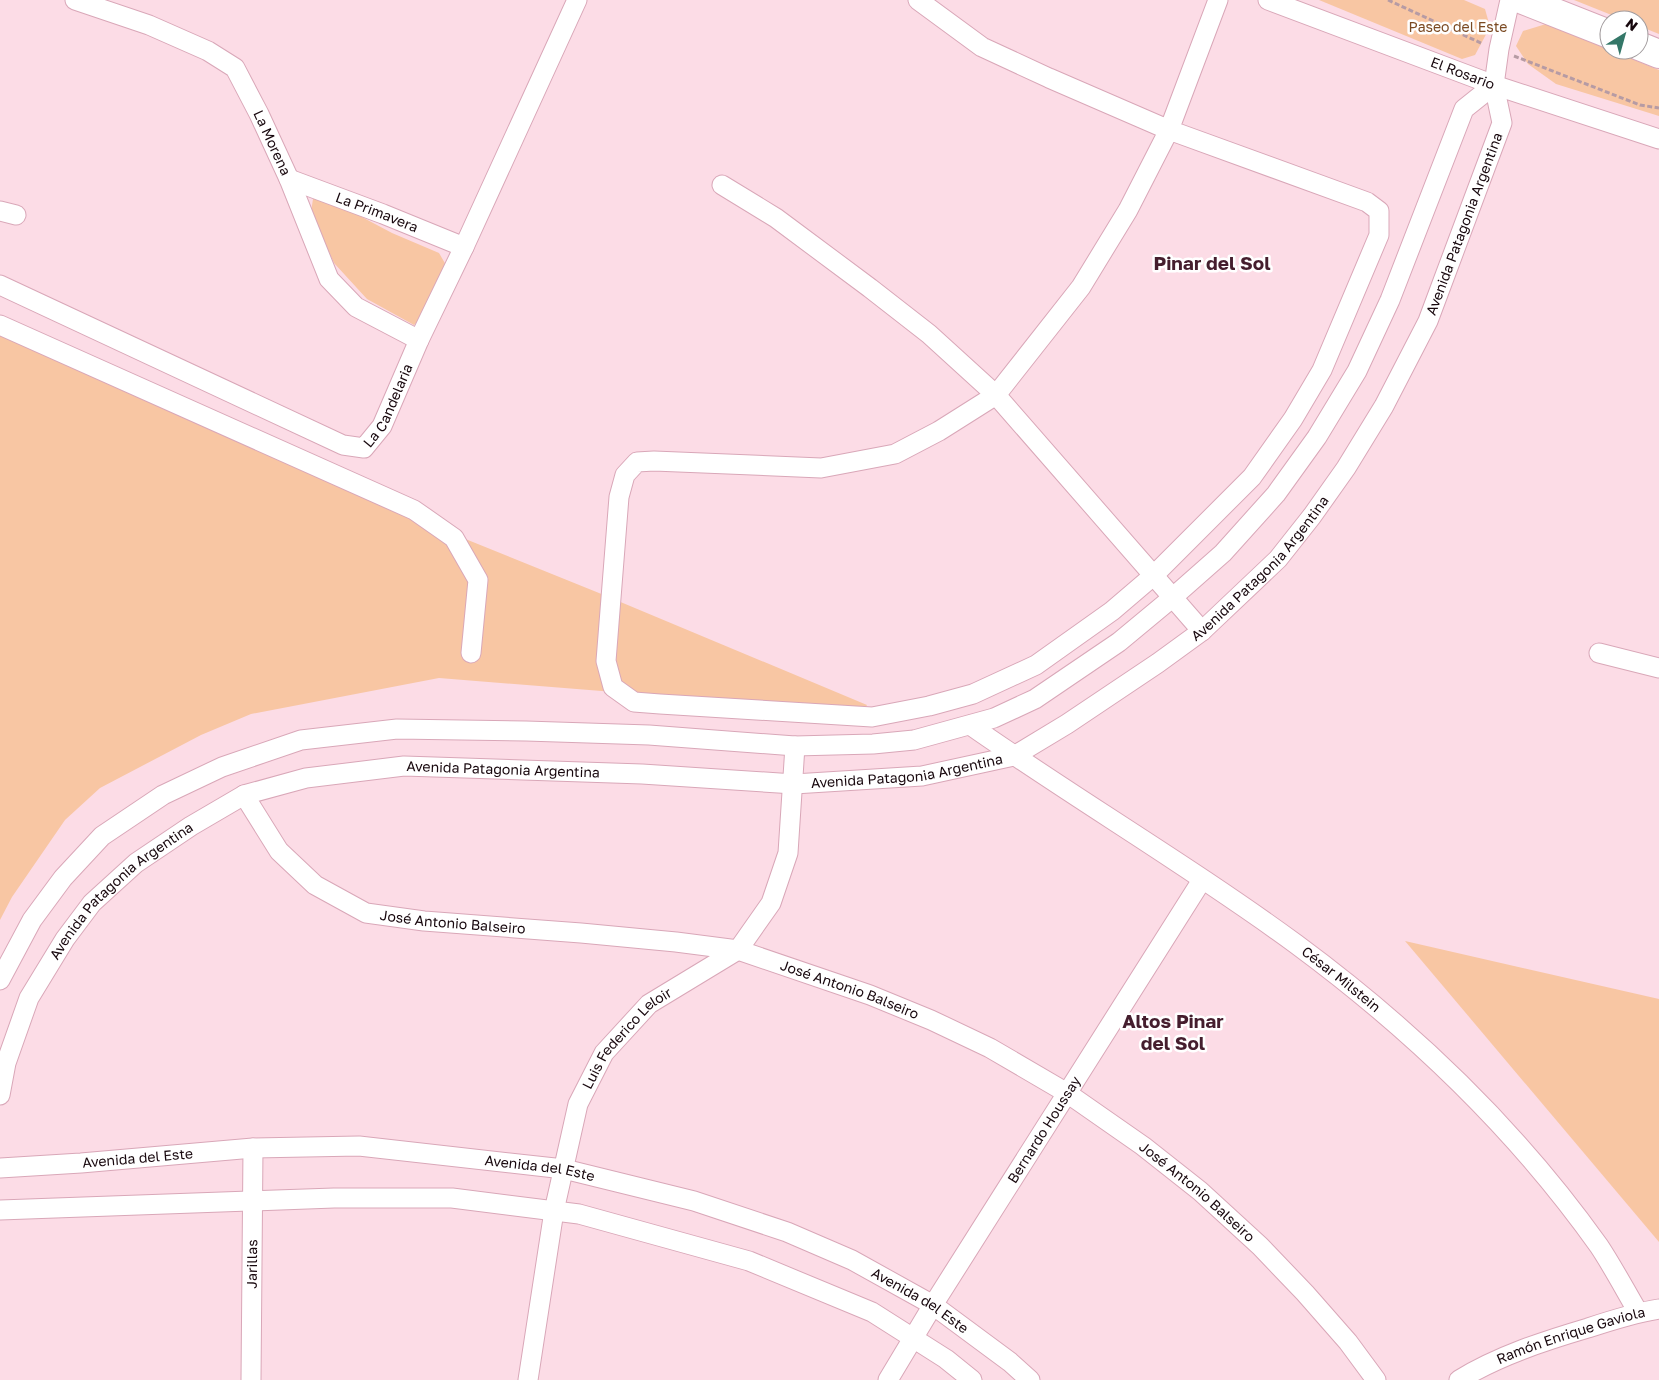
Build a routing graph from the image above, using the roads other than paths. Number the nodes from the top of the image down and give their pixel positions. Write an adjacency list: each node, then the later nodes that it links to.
1 (75, 0): 12 (street, La Morena)
2 (577, 0): 14 (street, La Candelaria)
3 (918, 0): 10 (street)
4 (1218, 0): 10 (street)
5 (1268, 0): 9 (street, El Rosario)
6 (1510, 0): 9 (street, Avenida Patagonia Argentina)
7 (1523, 0): 8 (main road)
8 (1599, 30)
9 (1494, 85): 11 (street, El Rosario); 20 (street); 21 (street, Avenida Patagonia Argentina)
10 (1170, 130): 18 (street); 19 (street)
11 (1659, 139)
12 (289, 179): 14 (street, La Primavera); 17 (street, La Morena)
13 (722, 185): 18 (street)
14 (464, 247): 17 (street, La Candelaria)
15 (0, 285): 17 (street, La Candelaria)
16 (0, 325): 22 (street)
17 (419, 340)
18 (996, 395): 19 (street); 19 (street)
19 (1153, 576): 20 (street)
20 (1172, 598): 21 (street); 25 (street)
21 (1202, 631): 27 (street, Avenida Patagonia Argentina)
22 (470, 653)
23 (1599, 653): 24 (street)
24 (1659, 668)
25 (970, 725): 26 (street); 27 (street, César Milstein)
26 (795, 746): 28 (street, Luis Federico Leloir); 32 (street)
27 (1014, 756): 28 (street, Avenida Patagonia Argentina); 30 (street, César Milstein)
28 (794, 784): 29 (street, Avenida Patagonia Argentina); 31 (street, Luis Federico Leloir)
29 (244, 795): 31 (street, José Antonio Balseiro); 34 (street, Avenida Patagonia Argentina)
30 (1202, 880): 33 (street, Bernardo Houssay); 43 (street, César Milstein)
31 (738, 950): 33 (street, José Antonio Balseiro); 37 (street, Luis Federico Leloir)
32 (0, 980)
33 (1067, 1093): 41 (street, Bernardo Houssay); 50 (street, José Antonio Balseiro)
34 (0, 1095)
35 (253, 1148): 36 (street, Avenida del Este); 37 (street, Avenida del Este); 38 (street, Jarillas)
36 (0, 1168)
37 (564, 1169): 40 (street, Luis Federico Leloir); 41 (street, Avenida del Este)
38 (252, 1201): 39 (street); 40 (street); 45 (street, Jarillas)
39 (0, 1210)
40 (554, 1211): 44 (street); 46 (street, Luis Federico Leloir)
41 (933, 1305): 44 (street, Bernardo Houssay); 49 (street, Avenida del Este)
42 (1659, 1309): 43 (street, Ramón Enrique Gaviola)
43 (1638, 1312): 51 (street, Ramón Enrique Gaviola)
44 (913, 1338): 47 (street, Bernardo Houssay); 48 (street)
45 (251, 1380)
46 (528, 1380)
47 (888, 1380)
48 (972, 1380)
49 (1030, 1380)
50 (1376, 1380)
51 (1459, 1380)

